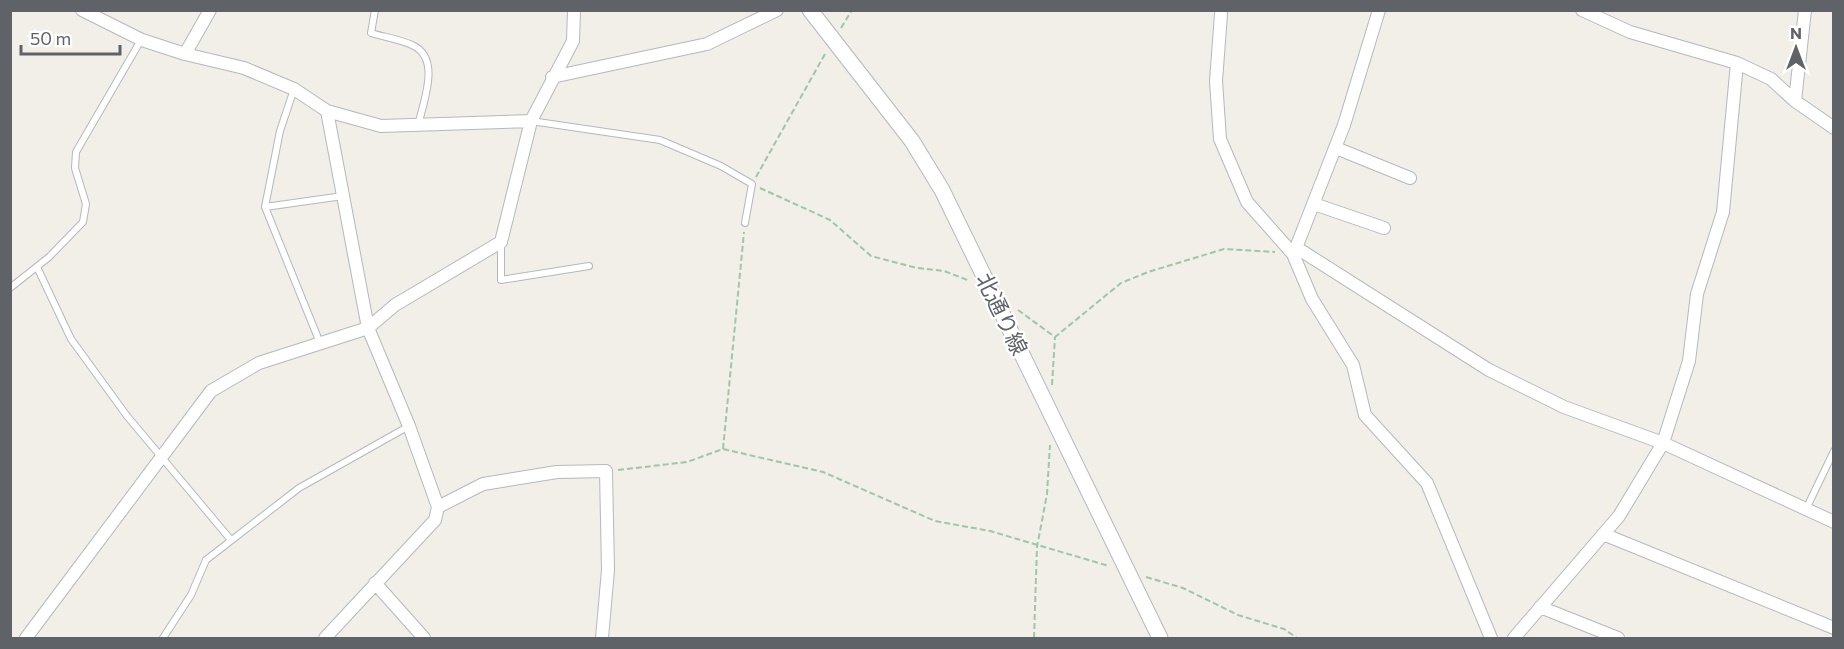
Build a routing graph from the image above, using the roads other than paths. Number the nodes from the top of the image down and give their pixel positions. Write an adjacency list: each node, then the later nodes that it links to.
1 (82, 10): 11 (street)
2 (210, 10): 12 (street)
3 (375, 10): 19 (lane)
4 (574, 10): 14 (street)
5 (777, 10): 14 (street)
6 (810, 10): 52 (street, 北通り線)
7 (1379, 10): 21 (street)
8 (1582, 10): 13 (street)
9 (1805, 10): 16 (street)
10 (1221, 14): 29 (street)
11 (142, 40): 12 (street); 31 (lane)
12 (185, 54): 15 (street)
13 (1737, 63): 16 (street); 36 (street)
14 (552, 76): 18 (street)
15 (294, 89): 17 (street); 25 (lane)
16 (1796, 101): 20 (street)
17 (327, 111): 19 (street); 23 (street)
18 (531, 121): 19 (street); 26 (lane); 28 (street)
19 (418, 126)
20 (1833, 128)
21 (1336, 148): 22 (street); 24 (street)
22 (1410, 178)
23 (343, 196): 25 (lane); 33 (street)
24 (1314, 204): 27 (street); 29 (street)
25 (265, 207): 34 (lane)
26 (745, 224)
27 (1384, 228)
28 (501, 242): 30 (lane); 33 (street)
29 (1295, 251): 36 (street); 53 (street)
30 (589, 266)
31 (37, 267): 32 (lane); 38 (lane)
32 (10, 288)
33 (368, 328): 34 (street); 35 (street)
34 (320, 344): 38 (street)
35 (409, 426): 39 (street); 43 (lane)
36 (1663, 443): 40 (street); 42 (street)
37 (1833, 451): 40 (lane)
38 (161, 458): 43 (lane); 47 (street)
39 (438, 507): 44 (street); 51 (street)
40 (1806, 509): 41 (street)
41 (1833, 522)
42 (1603, 534): 45 (street); 46 (street)
43 (231, 540): 48 (lane)
44 (375, 583): 49 (street); 50 (street)
45 (1540, 607): 54 (street); 55 (street)
46 (1833, 628)
47 (26, 639)
48 (163, 639)
49 (325, 639)
50 (424, 639)
51 (602, 639)
52 (1160, 639)
53 (1491, 639)
54 (1514, 639)
55 (1618, 639)

